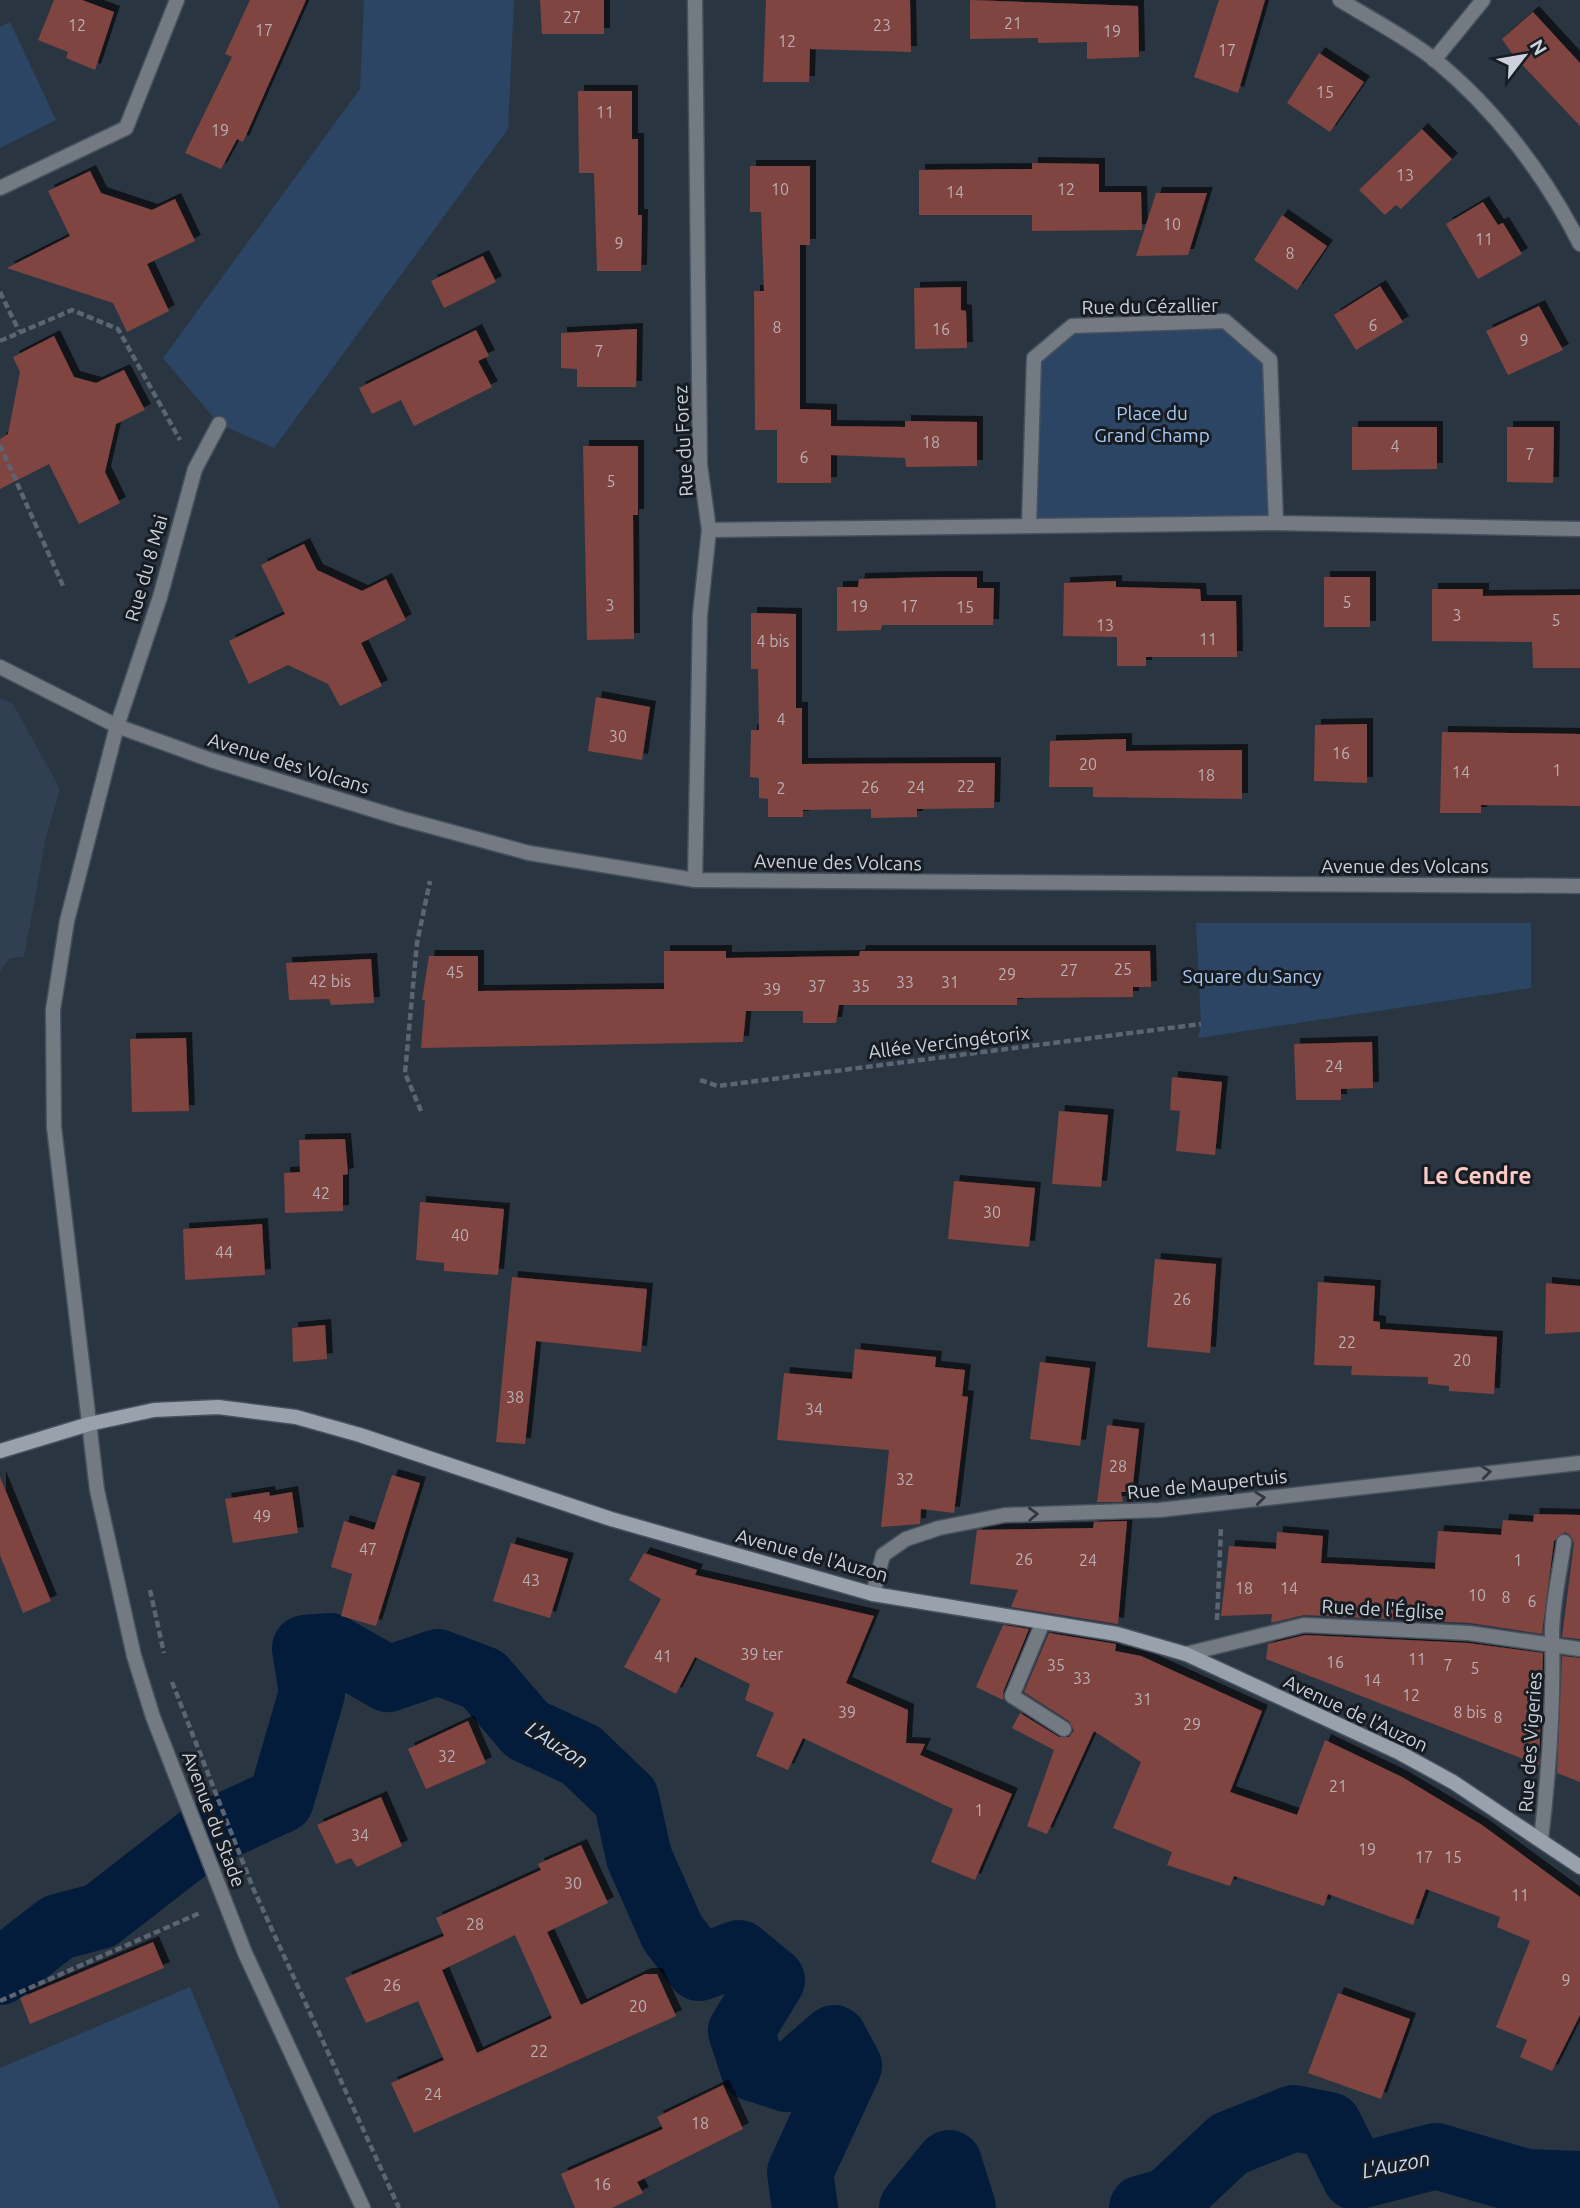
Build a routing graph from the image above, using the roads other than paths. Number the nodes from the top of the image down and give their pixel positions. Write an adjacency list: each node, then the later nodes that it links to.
1 (177, 0): 6 (street)
2 (695, 0): 11 (street, Rue du Forez)
3 (1340, 0): 5 (street)
4 (1483, 0): 5 (street)
5 (1434, 60): 7 (street)
6 (0, 188)
7 (1580, 244)
8 (219, 424): 14 (street, Rue du 8 Mai)
9 (1276, 523): 10 (street); 10 (street, Rue du Cézallier); 12 (street)
10 (1029, 526): 11 (street)
11 (709, 530): 15 (street, Rue du Forez)
12 (1580, 530)
13 (0, 667): 14 (street, Avenue des Volcans)
14 (117, 726): 15 (street, Avenue des Volcans); 17 (street, Rue du 8 Mai)
15 (695, 880): 16 (street, Avenue des Volcans)
16 (1580, 886)
17 (89, 1424): 18 (main road, Avenue de l'Auzon); 21 (main road, Avenue de l'Auzon); 29 (street, Avenue du Stade)
18 (0, 1451)
19 (1580, 1463): 21 (street, Rue de Maupertuis, one-way to 19)
20 (1564, 1542): 23 (street, Rue des Vigeries)
21 (873, 1594): 22 (main road, Avenue de l'Auzon)
22 (1042, 1622): 25 (main road, Avenue de l'Auzon); 26 (street)
23 (1554, 1646): 24 (street, Rue de l'Église); 25 (street, Rue de l'Église); 27 (street, Rue des Vigeries)
24 (1580, 1648)
25 (1186, 1654): 27 (main road, Avenue de l'Auzon)
26 (1064, 1729)
27 (1541, 1840): 28 (main road, Avenue de l'Auzon)
28 (1580, 1867)
29 (363, 2208)

